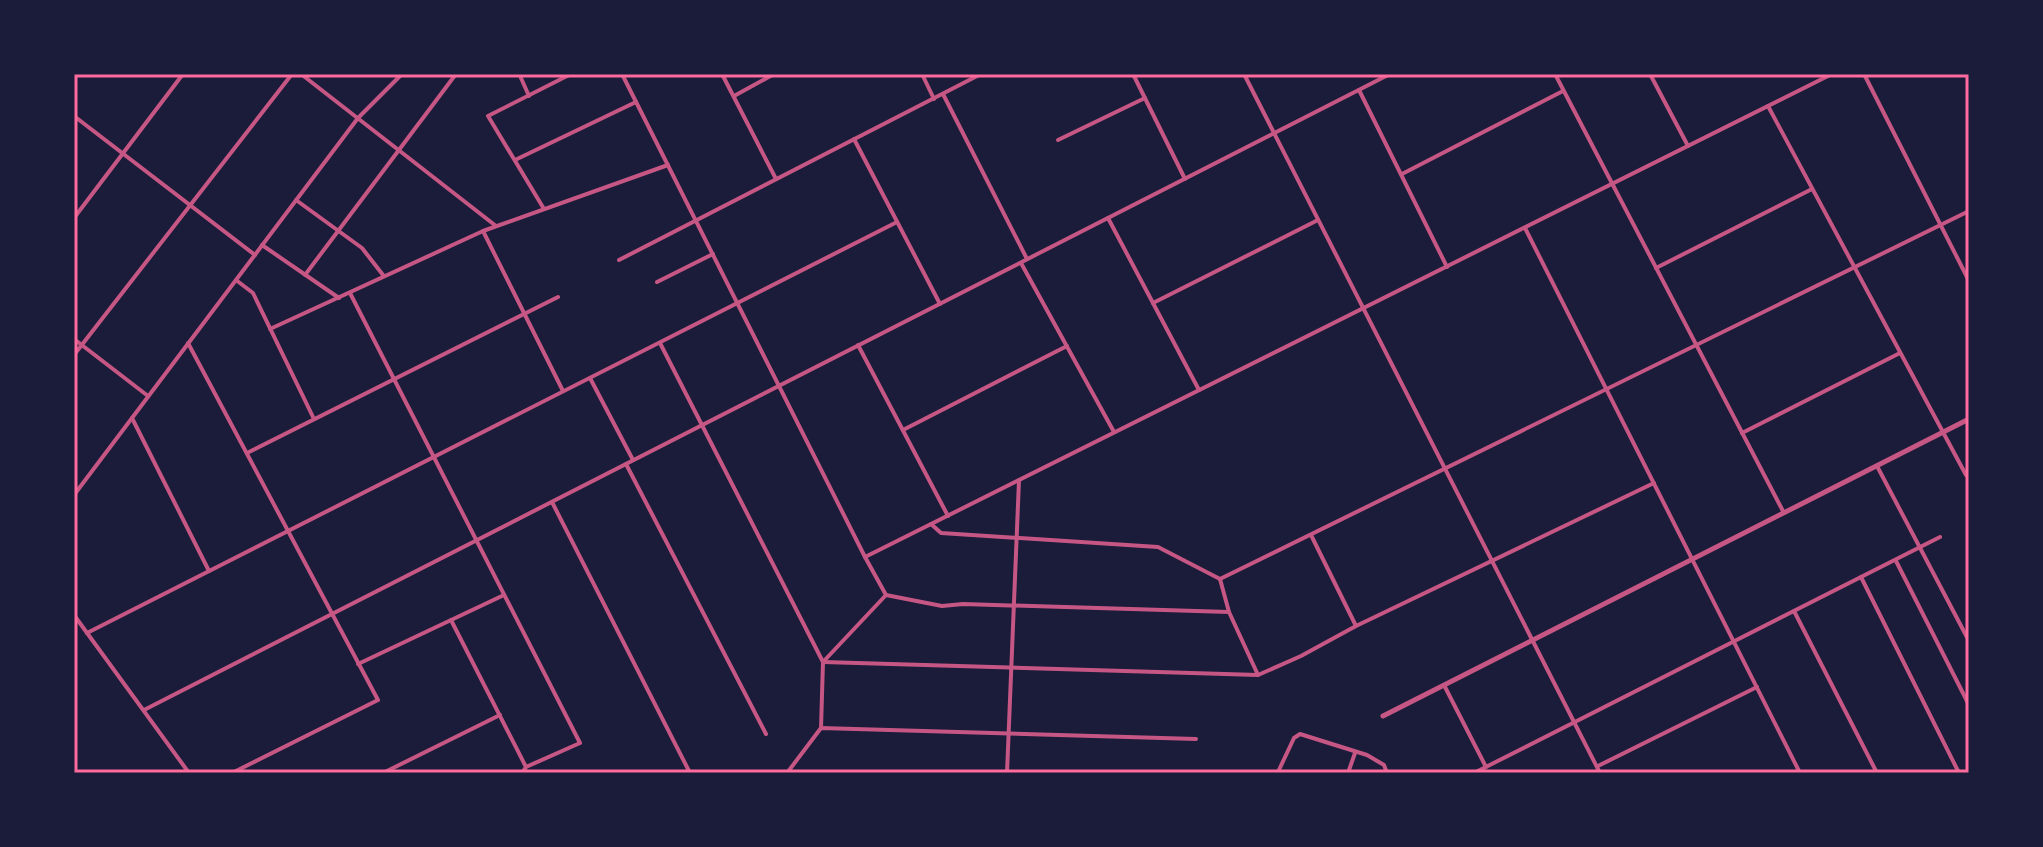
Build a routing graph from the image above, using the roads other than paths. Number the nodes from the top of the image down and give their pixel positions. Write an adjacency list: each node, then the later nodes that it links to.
1 (78, 74): 21 (street)
2 (183, 74): 38 (street)
3 (292, 74): 47 (street)
4 (301, 74): 32 (street)
5 (402, 74): 32 (street)
6 (456, 74): 37 (street)
7 (521, 74): 25 (street)
8 (571, 74): 25 (street)
9 (622, 74): 29 (street)
10 (722, 74): 26 (street)
11 (774, 74): 26 (street)
12 (922, 74): 28 (street)
13 (981, 74): 24 (street)
14 (1133, 74): 27 (street)
15 (1244, 74): 33 (street)
16 (1390, 74): 22 (street)
17 (1555, 74): 23 (street)
18 (1650, 74): 36 (street)
19 (1832, 74): 30 (street)
20 (1864, 74): 55 (street)
21 (74, 79)
22 (1359, 90): 33 (street); 41 (street)
23 (1563, 91): 41 (street); 44 (street)
24 (943, 94): 28 (street); 63 (street)
25 (529, 96): 39 (street)
26 (734, 96): 42 (street)
27 (1145, 98): 35 (street); 43 (street)
28 (934, 99): 34 (street)
29 (636, 102): 39 (street); 40 (street)
30 (1768, 106): 36 (street); 45 (street)
31 (74, 116): 38 (street)
32 (358, 118): 37 (street); 46 (street)
33 (1274, 133): 43 (street); 53 (street)
34 (854, 139): 42 (street); 54 (street)
35 (1058, 140)
36 (1688, 146): 44 (street)
37 (400, 151): 56 (street); 58 (street)
38 (123, 154): 47 (street); 50 (street)
39 (515, 160): 48 (street)
40 (668, 165): 48 (street); 52 (street)
41 (1402, 174): 66 (street)
42 (776, 179): 52 (street)
43 (1185, 179): 51 (street)
44 (1612, 184): 57 (street); 67 (street)
45 (1812, 189): 67 (street); 68 (street)
46 (296, 200): 58 (street); 60 (street)
47 (191, 206): 62 (street); 86 (street)
48 (544, 210): 56 (street)
49 (1969, 211): 55 (street)
50 (74, 218)
51 (1108, 218): 63 (street); 78 (street)
52 (696, 220): 61 (street); 64 (street)
53 (1318, 220): 78 (street); 80 (street)
54 (897, 222): 77 (street); 79 (street)
55 (1941, 225): 68 (street); 72 (street)
56 (496, 226): 59 (street)
57 (1525, 228): 66 (street); 95 (street)
58 (338, 230): 69 (street); 70 (street)
59 (483, 231): 70 (street); 81 (street)
60 (262, 245): 62 (street); 69 (street)
61 (713, 254): 73 (street); 77 (street)
62 (255, 255): 71 (street)
63 (1027, 259): 65 (street)
64 (619, 260)
65 (1021, 262): 79 (street); 89 (street)
66 (1447, 267): 80 (street)
67 (1656, 268): 88 (street)
68 (1855, 268): 88 (street); 90 (street)
69 (305, 275): 76 (street)
70 (383, 275): 74 (street)
71 (236, 280): 82 (street); 84 (street)
72 (1969, 281)
73 (657, 282)
74 (350, 293): 76 (street); 93 (street)
75 (558, 297): 81 (street)
76 (339, 298): 82 (street)
77 (738, 303): 85 (street); 94 (street)
78 (1153, 303): 96 (street)
79 (940, 304): 87 (street)
80 (1363, 308): 96 (street); 112 (street)
81 (524, 313): 93 (street); 97 (street)
82 (270, 329): 100 (street)
83 (74, 339): 86 (street)
84 (188, 343): 98 (street); 107 (street)
85 (660, 343): 92 (street); 102 (street)
86 (82, 345): 91 (street); 98 (street)
87 (858, 345): 94 (street); 103 (street)
88 (1696, 345): 95 (street); 106 (street)
89 (1067, 346): 103 (street); 104 (street)
90 (1900, 353): 105 (street); 106 (street)
91 (74, 355)
92 (590, 378): 97 (street); 109 (street)
93 (394, 379): 100 (street); 108 (street)
94 (779, 386): 102 (street); 127 (street)
95 (1606, 389): 112 (street); 115 (street)
96 (1199, 390): 104 (street)
97 (563, 391): 108 (street)
98 (148, 396): 99 (street)
99 (132, 418): 116 (street); 131 (street)
100 (314, 419): 107 (street)
101 (1969, 419): 105 (street)
102 (702, 425): 109 (street); 147 (street)
103 (903, 430): 119 (street)
104 (1114, 432): 114 (street)
105 (1943, 432): 111 (street); 113 (street)
106 (1742, 433): 118 (street)
107 (247, 453): 121 (street)
108 (434, 457): 121 (street); 125 (street)
109 (633, 460): 110 (street)
110 (626, 464): 117 (street); 160 (street)
111 (1877, 466): 118 (street); 126 (street)
112 (1445, 468): 122 (street); 130 (street)
113 (1969, 474)
114 (1019, 480): 119 (street); 123 (street)
115 (1654, 483): 128 (street); 130 (street)
116 (74, 495)
117 (552, 502): 125 (street); 172 (street)
118 (1784, 513): 128 (street)
119 (948, 516): 120 (street)
120 (931, 524): 123 (street); 127 (street)
121 (288, 531): 131 (street); 139 (street)
122 (1310, 534): 133 (street); 142 (street)
123 (1017, 537): 133 (street); 136 (street)
124 (1940, 537): 126 (street)
125 (476, 540): 134 (street); 139 (street)
126 (1920, 548): 129 (street); 146 (street)
127 (865, 557): 135 (street)
128 (1692, 559): 144 (street); 145 (street)
129 (1896, 560): 132 (street); 153 (street)
130 (1493, 562): 142 (street); 144 (street)
131 (209, 571): 143 (street)
132 (1861, 577): 137 (street); 166 (street)
133 (1220, 579): 138 (street)
134 (504, 595): 141 (street); 163 (street)
135 (886, 595): 136 (street); 147 (street)
136 (1014, 607): 138 (street); 149 (street)
137 (1794, 611): 145 (street); 180 (street)
138 (1229, 612): 150 (street)
139 (332, 614): 148 (street); 154 (street)
140 (74, 615): 143 (street)
141 (451, 620): 148 (street); 155 (street)
142 (1356, 626): 150 (street)
143 (87, 633): 154 (street)
144 (1533, 640): 151 (street); 157 (street)
145 (1734, 641): 152 (street); 157 (street)
146 (1969, 641)
147 (823, 662): 149 (street); 158 (street)
148 (358, 664): 169 (street)
149 (1011, 667): 150 (street); 159 (street)
150 (1258, 675)
151 (1444, 685): 156 (street); 164 (street)
152 (1757, 687): 165 (street); 179 (street)
153 (1969, 705)
154 (144, 710): 168 (street)
155 (500, 715): 163 (street); 170 (street)
156 (1383, 716)
157 (1575, 722): 164 (street); 165 (street)
158 (821, 728): 159 (street); 173 (street)
159 (1009, 732): 161 (street); 174 (street)
160 (766, 734)
161 (1196, 739)
162 (1355, 752): 167 (street); 175 (street); 176 (street)
163 (526, 767): 171 (street)
164 (1486, 767): 177 (street)
165 (1597, 767): 178 (street)
166 (1958, 771)
167 (1278, 772)
168 (189, 773)
169 (232, 773)
170 (383, 773)
171 (522, 773)
172 (690, 773)
173 (790, 773)
174 (1007, 773)
175 (1348, 773)
176 (1387, 773)
177 (1474, 773)
178 (1600, 773)
179 (1800, 773)
180 (1877, 773)

